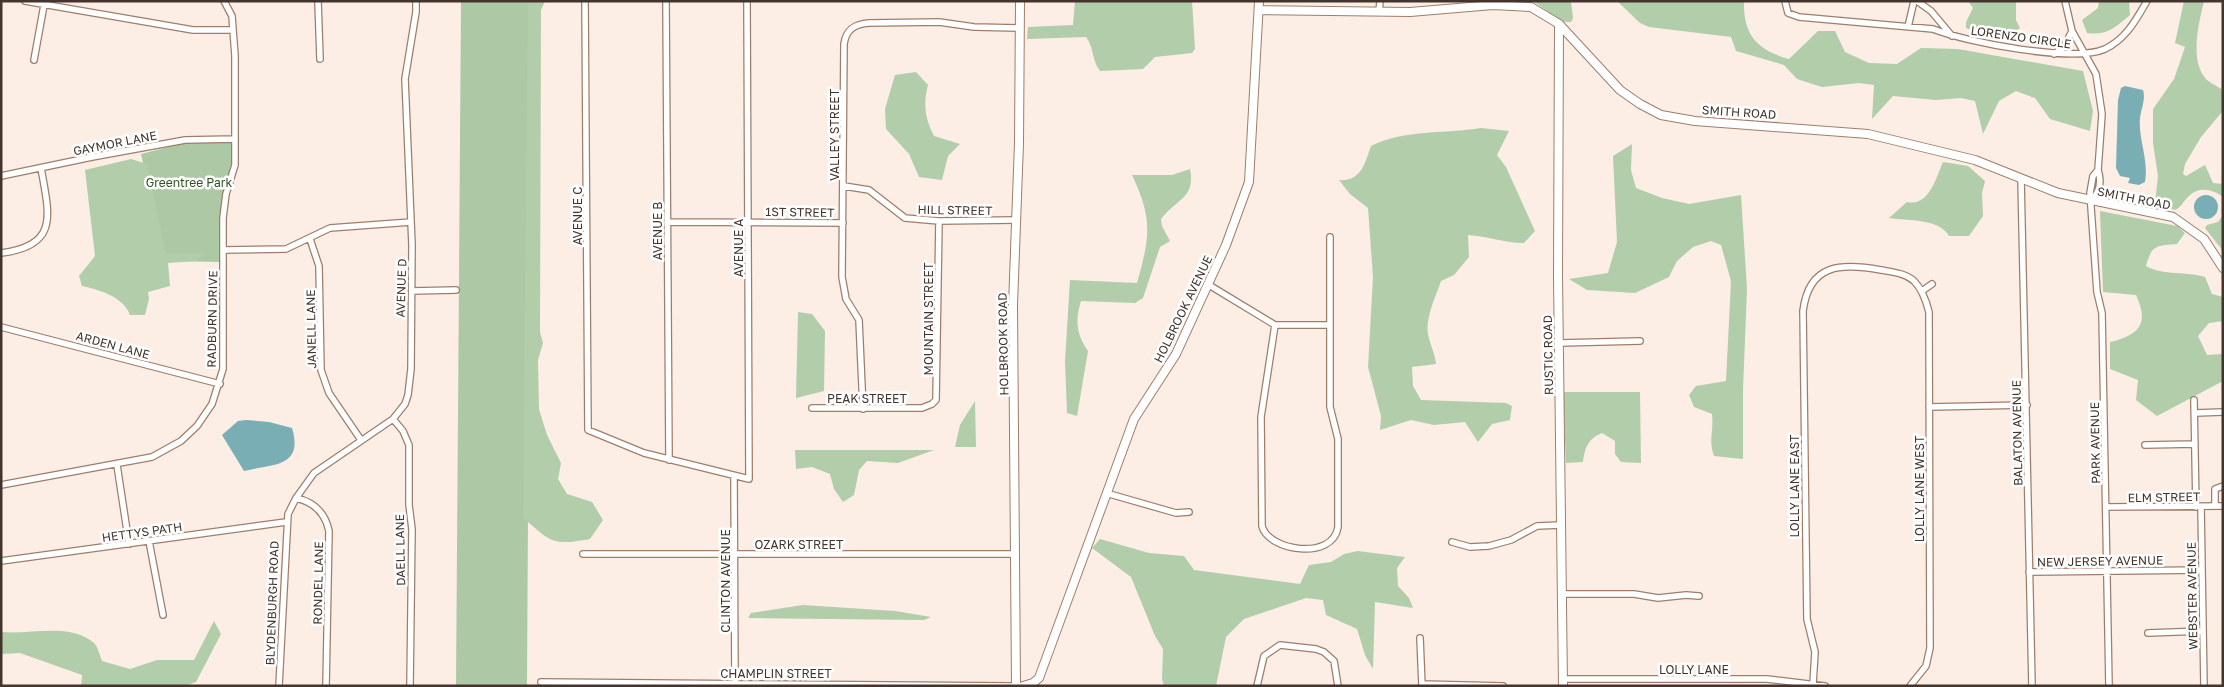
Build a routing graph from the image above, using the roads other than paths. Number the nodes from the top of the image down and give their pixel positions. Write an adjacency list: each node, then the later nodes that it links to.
1 (25, 1): 14 (street)
2 (224, 1): 20 (street, RADBURN DRIVE)
3 (318, 1): 25 (street)
4 (416, 1): 35 (street, AVENUE D)
5 (585, 1): 68 (street, AVENUE C)
6 (666, 1): 36 (street, AVENUE B)
7 (747, 1): 37 (street, AVENUE A)
8 (1020, 1): 19 (street, HOLBROOK ROAD)
9 (1380, 1): 16 (street)
10 (1785, 1): 18 (street, LORENZO CIRCLE)
11 (1915, 1): 18 (street, LORENZO CIRCLE); 22 (street, LORENZO CIRCLE)
12 (2065, 1): 21 (street, PARK AVENUE)
13 (2147, 1): 24 (street)
14 (44, 5): 20 (street); 26 (street)
15 (1259, 5): 16 (street, SMITH ROAD); 45 (street, HOLBROOK AVENUE)
16 (1379, 12): 17 (street, SMITH ROAD)
17 (1559, 24): 30 (street, SMITH ROAD); 54 (street, RUSTIC ROAD)
18 (1908, 27): 22 (street, LORENZO CIRCLE)
19 (1019, 28): 31 (street, VALLEY STREET); 34 (street, HOLBROOK ROAD)
20 (233, 30): 27 (street, RADBURN DRIVE)
21 (2072, 31): 23 (street); 24 (street, PARK AVENUE)
22 (1954, 38): 23 (street, LORENZO CIRCLE)
23 (2054, 54): 24 (street, LORENZO CIRCLE)
24 (2086, 55): 32 (street, PARK AVENUE)
25 (320, 59)
26 (34, 60)
27 (234, 139): 28 (street, GAYMOR LANE); 41 (street, RADBURN DRIVE)
28 (41, 168): 29 (street, GAYMOR LANE); 42 (street)
29 (1, 176)
30 (2022, 179): 32 (street, SMITH ROAD); 57 (street, BALATON AVENUE)
31 (844, 186): 33 (street, HILL STREET); 38 (street, VALLEY STREET)
32 (2091, 201): 43 (street, SMITH ROAD); 77 (street, PARK AVENUE)
33 (939, 220): 34 (street, HILL STREET); 60 (street, MOUNTAIN STREET)
34 (1014, 220): 87 (street, HOLBROOK ROAD)
35 (411, 222): 40 (street); 47 (street, AVENUE D)
36 (667, 222): 37 (street, 1ST STREET); 68 (street, AVENUE B)
37 (748, 222): 38 (street, 1ST STREET); 70 (street, AVENUE A)
38 (843, 223): 61 (street, VALLEY STREET)
39 (1330, 237): 50 (street)
40 (310, 239): 41 (street); 65 (street, JANELL LANE)
41 (224, 250): 55 (street, RADBURN DRIVE)
42 (1, 253)
43 (2223, 268)
44 (1932, 284): 48 (street)
45 (1209, 286): 49 (street); 73 (street, HOLBROOK AVENUE)
46 (456, 290): 47 (street)
47 (412, 291): 64 (street, AVENUE D)
48 (1922, 291): 58 (street, LOLLY LANE WEST); 101 (street, LOLLY LANE EAST)
49 (1275, 325): 50 (street); 50 (street)
50 (1329, 325)
51 (2, 327): 52 (street); 55 (street, ARDEN LANE)
52 (1, 333)
53 (1640, 341): 54 (street)
54 (1559, 343): 81 (street, RUSTIC ROAD)
55 (220, 384): 69 (street, RADBURN DRIVE)
56 (2194, 400): 63 (street, WEBSTER AVENUE)
57 (2027, 405): 58 (street); 91 (street, BALATON AVENUE)
58 (1929, 407): 103 (street, LOLLY LANE WEST)
59 (812, 408): 61 (street, PEAK STREET)
60 (922, 408): 61 (street, PEAK STREET)
61 (863, 409)
62 (2223, 412): 63 (street)
63 (2195, 413): 66 (street, WEBSTER AVENUE)
64 (393, 419): 65 (street, AVENUE D); 106 (street, DAELL LANE)
65 (361, 440): 74 (street, AVENUE D)
66 (2196, 444): 67 (street); 78 (street, WEBSTER AVENUE)
67 (2145, 445)
68 (669, 460): 70 (street)
69 (117, 465): 71 (street, RADBURN DRIVE); 84 (street)
70 (734, 477): 86 (street, CLINTON AVENUE)
71 (1, 485)
72 (2223, 486): 75 (street)
73 (1106, 493): 79 (street); 109 (street, HOLBROOK AVENUE)
74 (296, 498): 80 (street, AVENUE D); 105 (street, RONDEL LANE)
75 (2215, 506): 76 (street, ELM STREET); 78 (street, ELM STREET)
76 (2223, 506)
77 (2106, 507): 78 (street, ELM STREET); 90 (street, PARK AVENUE)
78 (2199, 507): 89 (street, WEBSTER AVENUE)
79 (1189, 512)
80 (286, 522): 82 (street, HETTYS PATH); 104 (street, BLYDENBURGH ROAD)
81 (1561, 525): 83 (street); 92 (street, RUSTIC ROAD)
82 (149, 541): 84 (street, HETTYS PATH); 94 (street)
83 (1452, 542)
84 (129, 544): 88 (street, HETTYS PATH)
85 (583, 554): 86 (street, OZARK STREET)
86 (735, 554): 87 (street, OZARK STREET); 100 (street, CLINTON AVENUE)
87 (1015, 554): 108 (street, HOLBROOK ROAD)
88 (1, 561)
89 (2202, 570): 90 (street, NEW JERSEY AVENUE); 95 (street, WEBSTER AVENUE)
90 (2108, 571): 91 (street, NEW JERSEY AVENUE); 115 (street, PARK AVENUE)
91 (2029, 572): 114 (street, BALATON AVENUE)
92 (1562, 594): 93 (street); 99 (street, RUSTIC ROAD)
93 (1699, 596)
94 (163, 615)
95 (2203, 631): 96 (street); 116 (street, WEBSTER AVENUE)
96 (2148, 633)
97 (1420, 638): 102 (street)
98 (540, 682): 100 (street, CHAMPLIN STREET)
99 (1563, 682): 101 (street, LOLLY LANE)
100 (735, 684): 107 (street, CHAMPLIN STREET)
101 (1813, 684): 113 (street, LOLLY LANE)
102 (1422, 685): 112 (street)
103 (1914, 685)
104 (279, 686)
105 (326, 686)
106 (410, 686)
107 (1012, 686)
108 (1016, 686)
109 (1023, 686)
110 (1258, 686): 111 (street)
111 (1338, 686)
112 (1503, 686)
113 (1825, 686)
114 (2032, 686)
115 (2109, 686)
116 (2204, 686)

